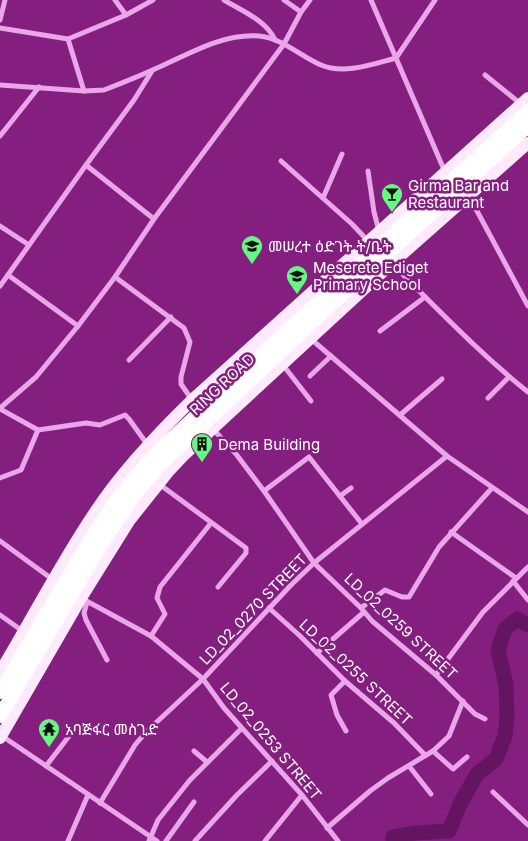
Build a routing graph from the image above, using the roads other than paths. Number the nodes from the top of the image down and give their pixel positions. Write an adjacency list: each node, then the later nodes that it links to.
1 (6, 0): 11 (street)
2 (115, 0): 10 (street)
3 (153, 0): 10 (street)
4 (224, 0): 14 (street)
5 (284, 0): 9 (street)
6 (310, 0): 9 (street)
7 (371, 0): 16 (street)
8 (435, 0): 16 (street)
9 (301, 12): 15 (street)
10 (126, 15): 13 (street)
11 (0, 20)
12 (0, 28): 13 (street)
13 (68, 39): 21 (street)
14 (275, 40): 15 (street); 17 (street)
15 (284, 44): 16 (street); 33 (street)
16 (396, 58): 30 (street)
17 (152, 70): 21 (street); 28 (street)
18 (485, 75): 22 (street)
19 (0, 85): 20 (street)
20 (39, 88): 21 (street); 24 (street)
21 (84, 92)
22 (526, 104): 30 (main road); 93 (highway, RING ROAD)
23 (528, 126): 95 (highway, RING ROAD)
24 (0, 136)
25 (528, 143): 31 (main road)
26 (342, 154): 32 (street)
27 (281, 161): 32 (street)
28 (86, 165): 33 (street); 37 (street)
29 (368, 171): 35 (street)
30 (445, 172): 35 (main road)
31 (468, 196): 38 (main road); 43 (street)
32 (322, 198): 36 (street)
33 (154, 218): 40 (street)
34 (0, 226): 37 (street)
35 (379, 230): 36 (main road)
36 (368, 241): 56 (main road)
37 (29, 246): 39 (street)
38 (391, 264): 42 (street); 47 (main road)
39 (8, 275): 41 (street); 45 (street)
40 (115, 277): 44 (street); 45 (street)
41 (0, 286)
42 (424, 297): 46 (street); 52 (street)
43 (528, 306)
44 (170, 317): 49 (street); 56 (street)
45 (78, 326): 58 (street)
46 (380, 332)
47 (311, 339): 48 (street); 50 (main road)
48 (331, 356): 51 (street); 59 (street)
49 (130, 360)
50 (283, 365): 57 (street); 60 (main road)
51 (310, 376)
52 (509, 377): 54 (street); 55 (street)
53 (442, 379): 59 (street)
54 (528, 392)
55 (488, 398)
56 (192, 400): 62 (main road)
57 (312, 401)
58 (0, 409): 61 (street)
59 (400, 414): 63 (street)
60 (213, 428): 65 (main road); 68 (street, LD_02_0259 STREET)
61 (38, 430): 62 (street); 64 (street)
62 (147, 445): 78 (main road)
63 (447, 456): 67 (street); 72 (street, LD_02_0270 STREET)
64 (0, 478)
65 (158, 484): 71 (street); 80 (main road)
66 (351, 488): 69 (street)
67 (492, 488): 70 (street); 73 (street)
68 (264, 491): 69 (street); 75 (street, LD_02_0259 STREET)
69 (340, 496): 72 (street)
70 (528, 512)
71 (211, 523): 79 (street); 86 (street)
72 (362, 524): 75 (street, LD_02_0270 STREET)
73 (451, 532): 77 (street); 83 (street)
74 (0, 541): 78 (street)
75 (314, 563): 82 (street, LD_02_0270 STREET); 83 (street, LD_02_0259 STREET)
76 (528, 567): 77 (street)
77 (515, 579): 81 (street); 90 (street)
78 (53, 580): 85 (main road)
79 (218, 587)
80 (84, 600): 86 (street, LD_02_0253 STREET); 88 (street); 100 (main road)
81 (528, 600)
82 (269, 608): 87 (street, LD_02_0255 STREET); 91 (street, LD_02_0270 STREET)
83 (363, 610): 87 (street); 90 (street, LD_02_0259 STREET)
84 (0, 615): 85 (street)
85 (24, 632): 89 (main road)
86 (151, 636): 91 (street, LD_02_0253 STREET)
87 (317, 653): 92 (street, LD_02_0255 STREET)
88 (106, 660)
89 (0, 672)
90 (436, 675): 94 (street, LD_02_0259 STREET)
91 (203, 678): 97 (street, LD_02_0253 STREET); 114 (street, LD_02_0270 STREET)
92 (345, 681): 99 (street); 103 (street, LD_02_0255 STREET)
93 (0, 692)
94 (463, 701): 96 (street, LD_02_0259 STREET); 102 (street)
95 (0, 716)
96 (485, 719)
97 (241, 729): 105 (street, LD_02_0253 STREET); 106 (street)
98 (73, 731): 107 (street)
99 (346, 731)
100 (1, 737): 107 (street)
101 (194, 750): 106 (street)
102 (432, 751): 103 (street); 104 (street)
103 (425, 755): 108 (street)
104 (467, 757)
105 (272, 761): 112 (street, LD_02_0253 STREET); 121 (street)
106 (207, 762): 117 (street)
107 (46, 766): 111 (street)
108 (409, 766): 110 (street); 116 (street)
109 (493, 792): 115 (street)
110 (431, 794)
111 (88, 795): 114 (street); 118 (street)
112 (302, 795): 116 (street, LD_02_0253 STREET); 122 (street)
113 (194, 802): 120 (street)
114 (100, 803): 117 (street)
115 (528, 824)
116 (327, 828): 123 (street, LD_02_0253 STREET)
117 (150, 839): 119 (street)
118 (68, 841)
119 (157, 841)
120 (166, 841)
121 (195, 841)
122 (265, 841)
123 (338, 841)

